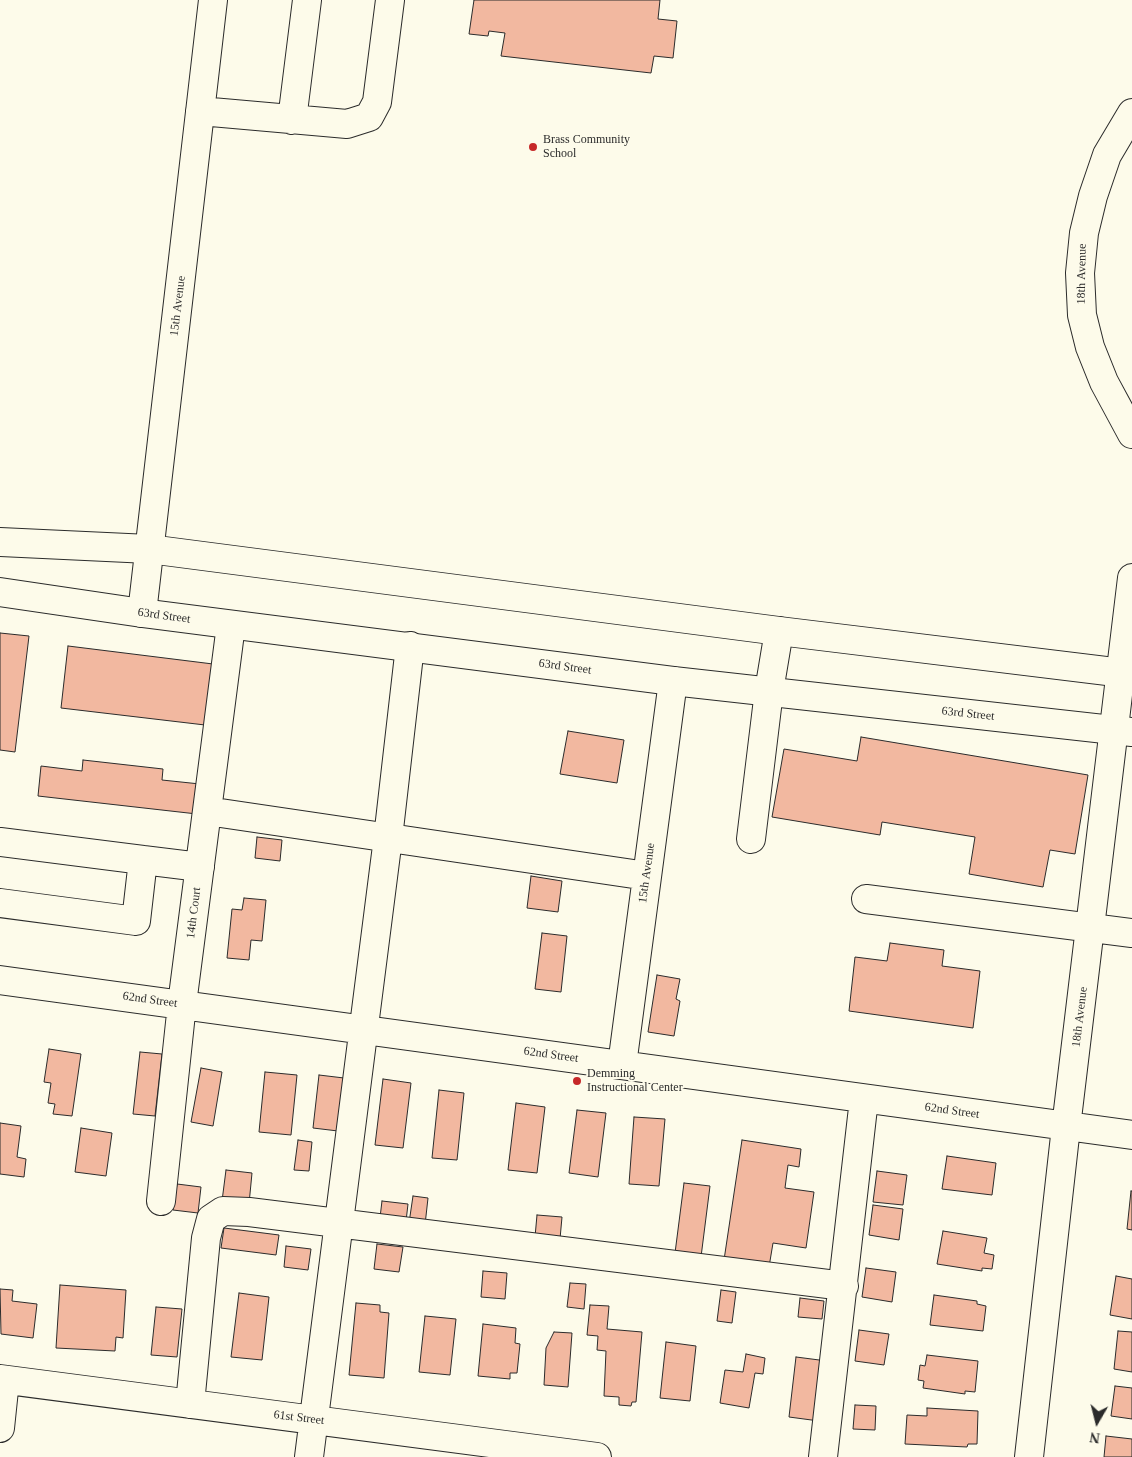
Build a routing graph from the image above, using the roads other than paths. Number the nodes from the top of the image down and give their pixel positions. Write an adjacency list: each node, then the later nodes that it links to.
1 (213, 0): 4 (street, 15th Avenue)
2 (307, 0): 6 (street)
3 (390, 0): 6 (street)
4 (200, 111): 6 (street); 9 (street, 15th Avenue)
5 (1132, 113): 7 (street, 18th Avenue)
6 (292, 120)
7 (1132, 434)
8 (0, 542): 9 (street)
9 (149, 549): 12 (street, 15th Avenue); 14 (street)
10 (1132, 578): 16 (street, 18th Avenue)
11 (0, 592): 12 (street, 63rd Street)
12 (142, 613): 13 (street, 63rd Street)
13 (231, 624): 15 (street, 63rd Street); 20 (street, 14th Court)
14 (779, 632): 16 (street); 18 (street)
15 (410, 646): 17 (street, 63rd Street); 21 (street)
16 (1127, 673): 19 (street, 18th Avenue)
17 (673, 681): 18 (street, 63rd Street); 26 (street, 15th Avenue)
18 (769, 691): 19 (street, 63rd Street); 22 (street)
19 (1124, 731): 29 (street, 18th Avenue)
20 (207, 812): 21 (street); 25 (street, 14th Court)
21 (388, 838): 26 (street); 33 (street)
22 (752, 840)
23 (0, 842): 24 (street)
24 (143, 860): 25 (street); 28 (street)
25 (200, 867): 32 (street, 14th Court)
26 (647, 876): 34 (street, 15th Avenue)
27 (866, 899): 29 (street)
28 (0, 903)
29 (1091, 927): 30 (street); 36 (street, 18th Avenue)
30 (1132, 933)
31 (0, 980): 32 (street, 62nd Street)
32 (182, 1004): 33 (street, 62nd Street); 38 (street, 14th Court)
33 (363, 1029): 34 (street, 62nd Street); 39 (street)
34 (622, 1065): 35 (street, 62nd Street)
35 (864, 1099): 36 (street, 62nd Street); 40 (street)
36 (1066, 1127): 37 (street, 62nd Street); 48 (street, 18th Avenue)
37 (1132, 1136)
38 (161, 1201)
39 (339, 1223): 40 (street); 42 (street); 43 (street)
40 (844, 1286): 47 (street)
41 (3, 1379): 42 (street, 61st Street); 44 (street)
42 (190, 1404): 43 (street, 61st Street)
43 (313, 1420): 45 (street); 46 (street, 61st Street)
44 (0, 1428)
45 (309, 1457)
46 (598, 1457)
47 (823, 1457)
48 (1029, 1457)

